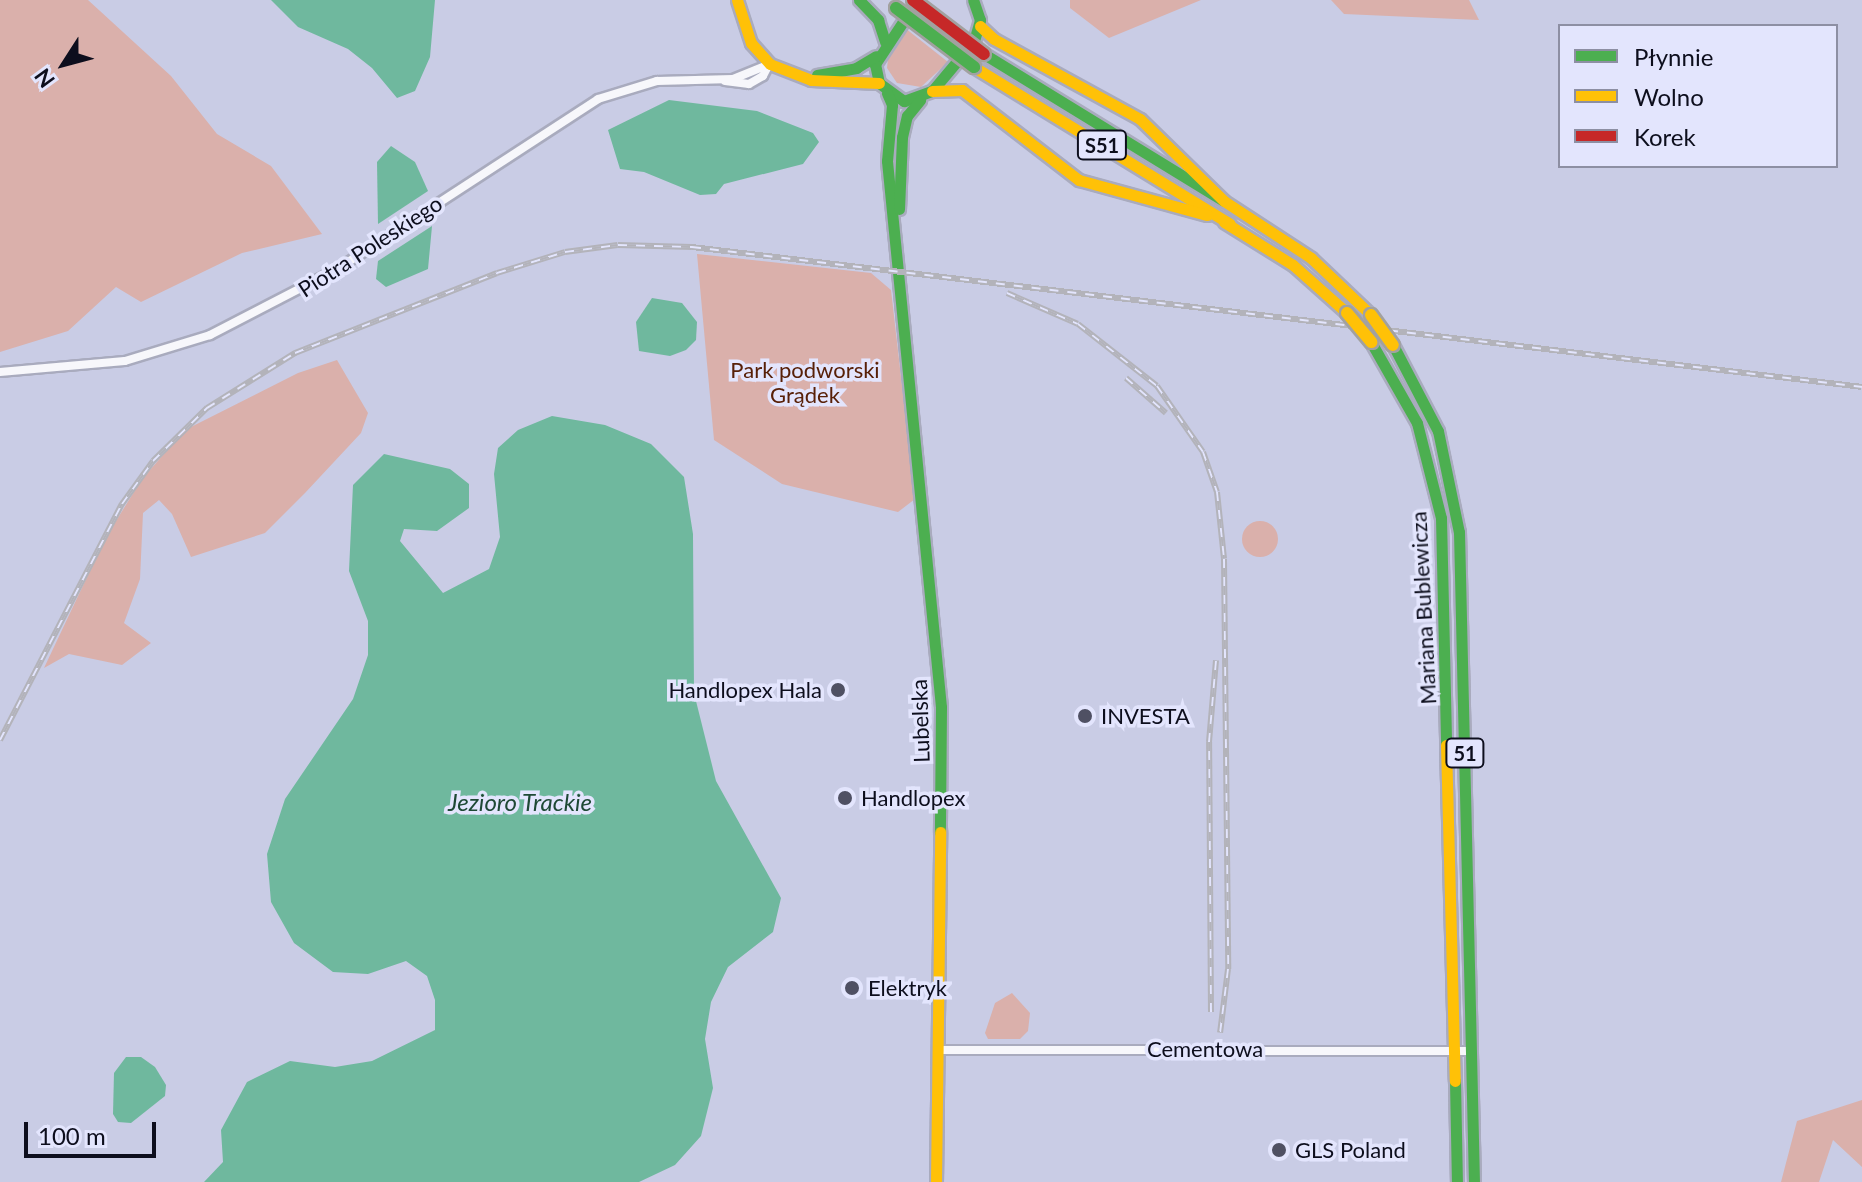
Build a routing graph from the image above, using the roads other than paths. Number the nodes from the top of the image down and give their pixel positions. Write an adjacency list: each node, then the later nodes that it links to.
1 (737, 0): 10 (main road)
2 (859, 0): 8 (main road)
3 (913, 0): 13 (main road, Mariana Bublewicza / S51, bridge)
4 (920, 0): 8 (main road)
5 (976, 2): 7 (main road)
6 (892, 4): 14 (main road, Mariana Bublewicza / S51, bridge)
7 (980, 26): 12 (main road, Lubelska); 13 (main road)
8 (885, 42): 9 (main road)
9 (876, 56): 10 (main road); 11 (main road, Lubelska)
10 (770, 64): 11 (main road); 16 (street, Piotra Poleskiego)
11 (883, 88): 12 (main road); 15 (main road, Lubelska)
12 (927, 94): 14 (main road); 15 (main road, Lubelska)
13 (1224, 201): 19 (main road, Mariana Bublewicza / 51, bridge)
14 (1230, 224): 18 (main road, Mariana Bublewicza / 51, bridge)
15 (900, 261): 17 (main road, Lubelska)
16 (0, 372)
17 (938, 1050): 18 (street, Cementowa); 20 (main road, Lubelska)
18 (1453, 1050): 19 (street, Cementowa); 21 (main road, 51)
19 (1472, 1051): 22 (main road, 51)
20 (936, 1182)
21 (1457, 1182)
22 (1474, 1182)

